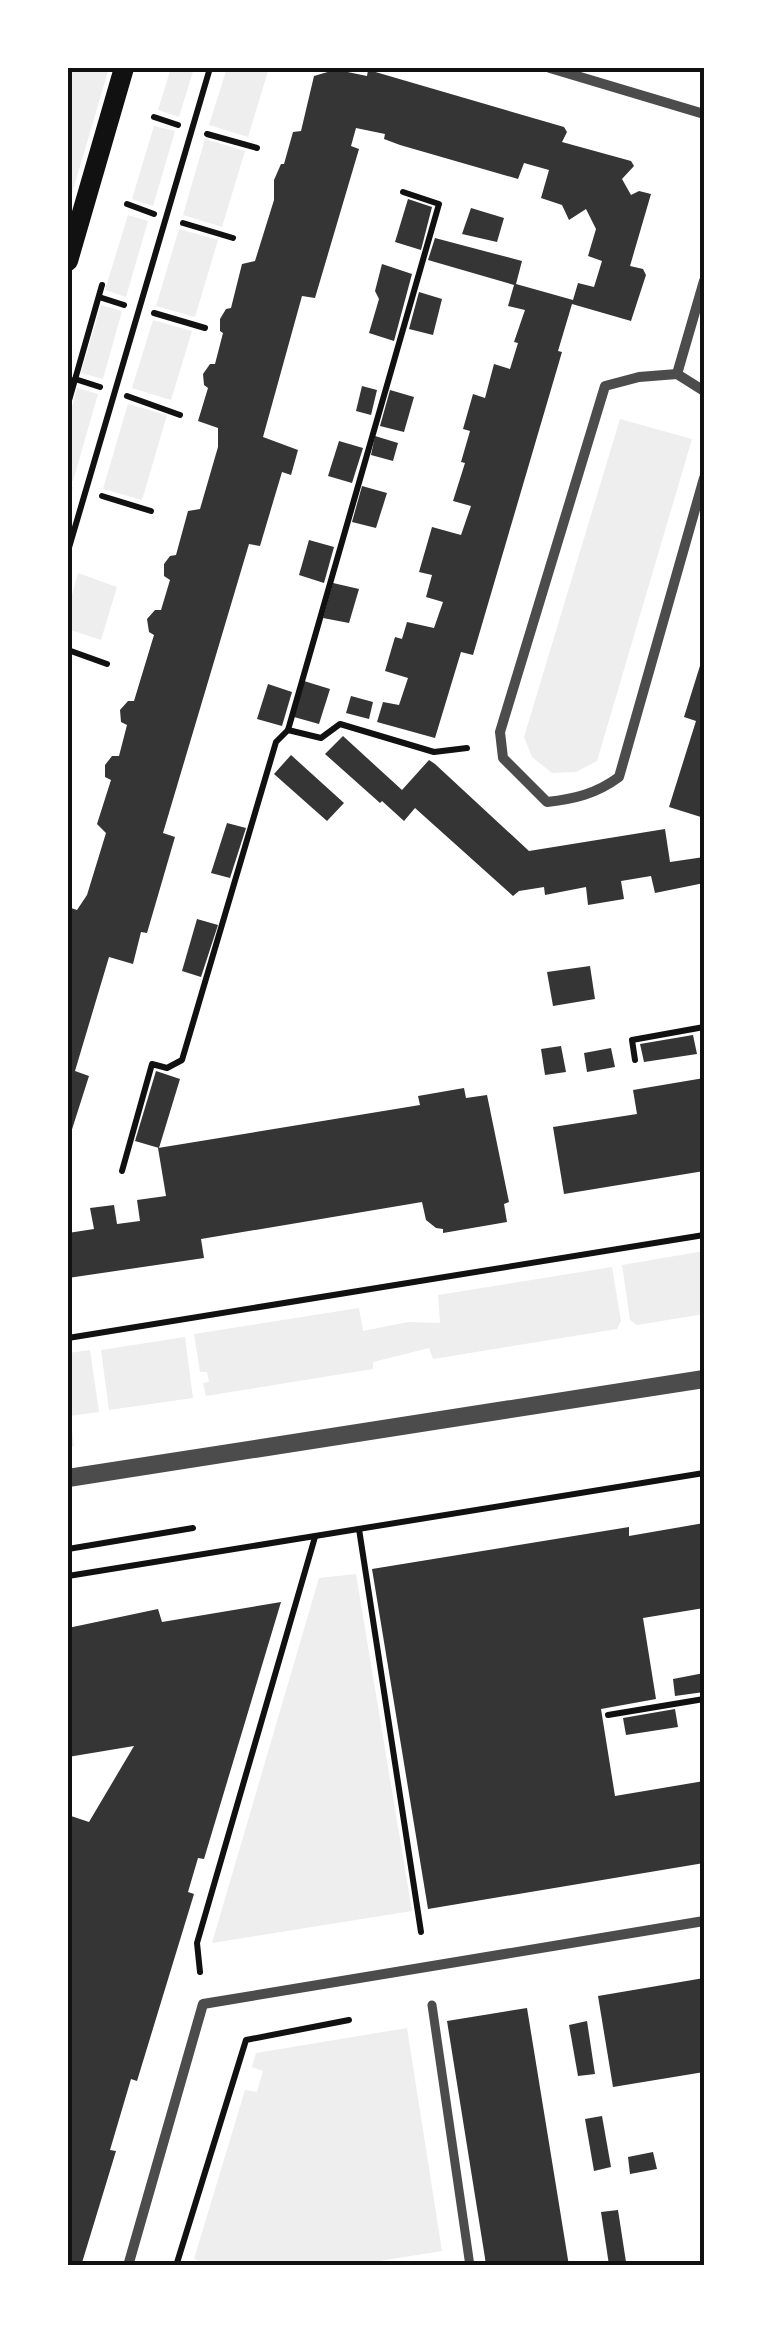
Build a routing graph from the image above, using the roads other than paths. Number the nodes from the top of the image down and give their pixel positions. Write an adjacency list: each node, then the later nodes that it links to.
1 (124, 68): 4 (main road)
2 (550, 68): 3 (street)
3 (704, 114)
4 (68, 261)
5 (704, 281): 6 (street)
6 (678, 374): 7 (street); 8 (street)
7 (704, 391)
8 (704, 478)
9 (704, 1379): 10 (street)
10 (68, 1478)
11 (704, 1922): 13 (street)
12 (432, 2005): 14 (street)
13 (128, 2266)
14 (470, 2266)

